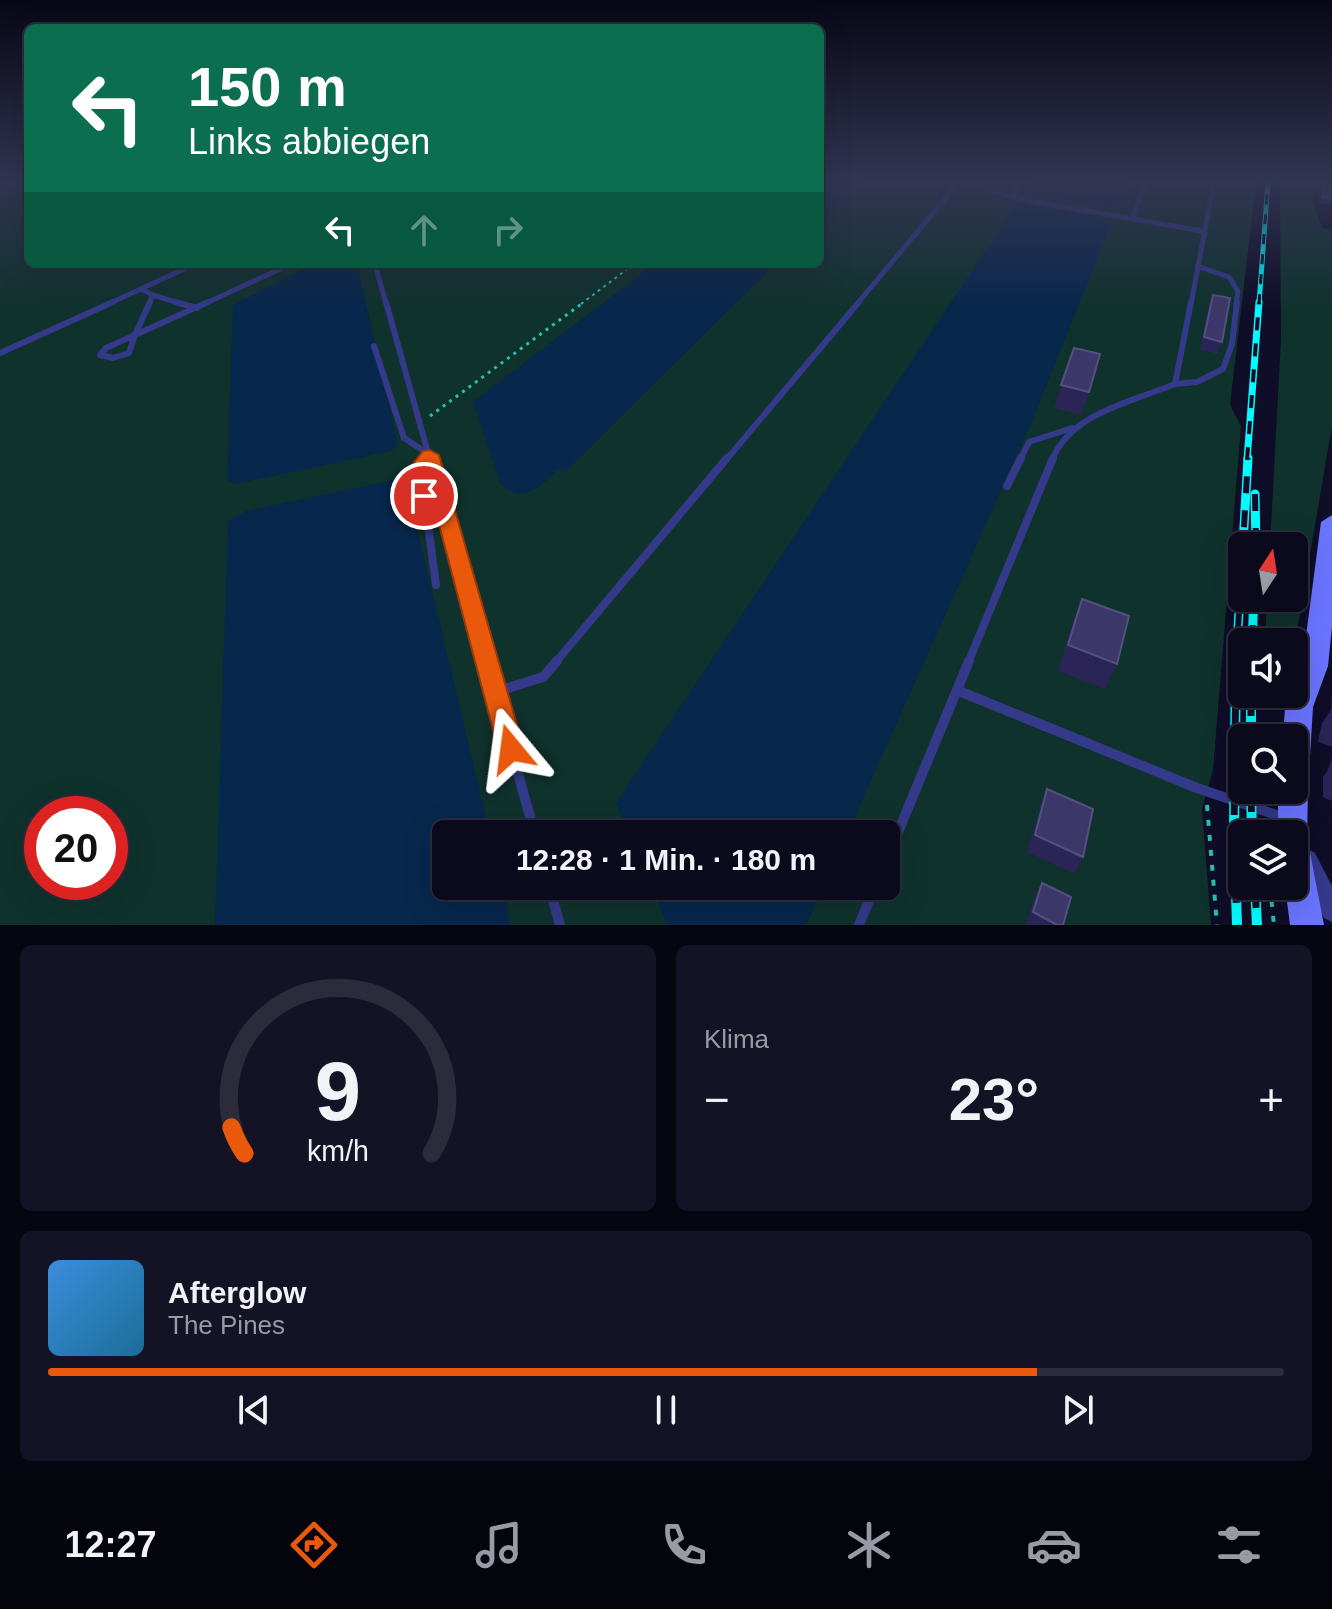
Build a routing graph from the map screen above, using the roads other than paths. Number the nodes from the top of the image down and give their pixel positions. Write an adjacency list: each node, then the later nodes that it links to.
1 (925, 225): 22 (lane)
2 (1168, 225): 4 (lane)
3 (1203, 225): 4 (lane)
4 (1202, 231): 5 (lane)
5 (1197, 266): 15 (lane); 15 (lane)
6 (186, 268): 9 (lane)
7 (283, 268): 11 (lane)
8 (376, 268): 17 (lane)
9 (141, 289): 10 (lane); 14 (lane)
10 (153, 295): 11 (lane); 12 (lane)
11 (198, 309): 12 (lane)
12 (135, 335): 12 (lane)
13 (374, 346): 17 (lane)
14 (0, 353)
15 (1175, 384): 16 (lane)
16 (1074, 428): 18 (lane); 21 (lane)
17 (430, 455): 20 (lane); 22 (lane)
18 (1007, 486)
19 (1332, 522): 23 (main road)
20 (436, 585)
21 (959, 691): 25 (lane); 26 (lane)
22 (495, 692): 24 (lane)
23 (1298, 724)
24 (531, 820)
25 (1286, 820)
26 (900, 828)
27 (1308, 857): 31 (street)
28 (553, 900): 32 (lane)
29 (869, 900): 33 (lane)
30 (1303, 900): 34 (main road)
31 (1332, 910)
32 (560, 925)
33 (859, 925)
34 (1307, 925)

